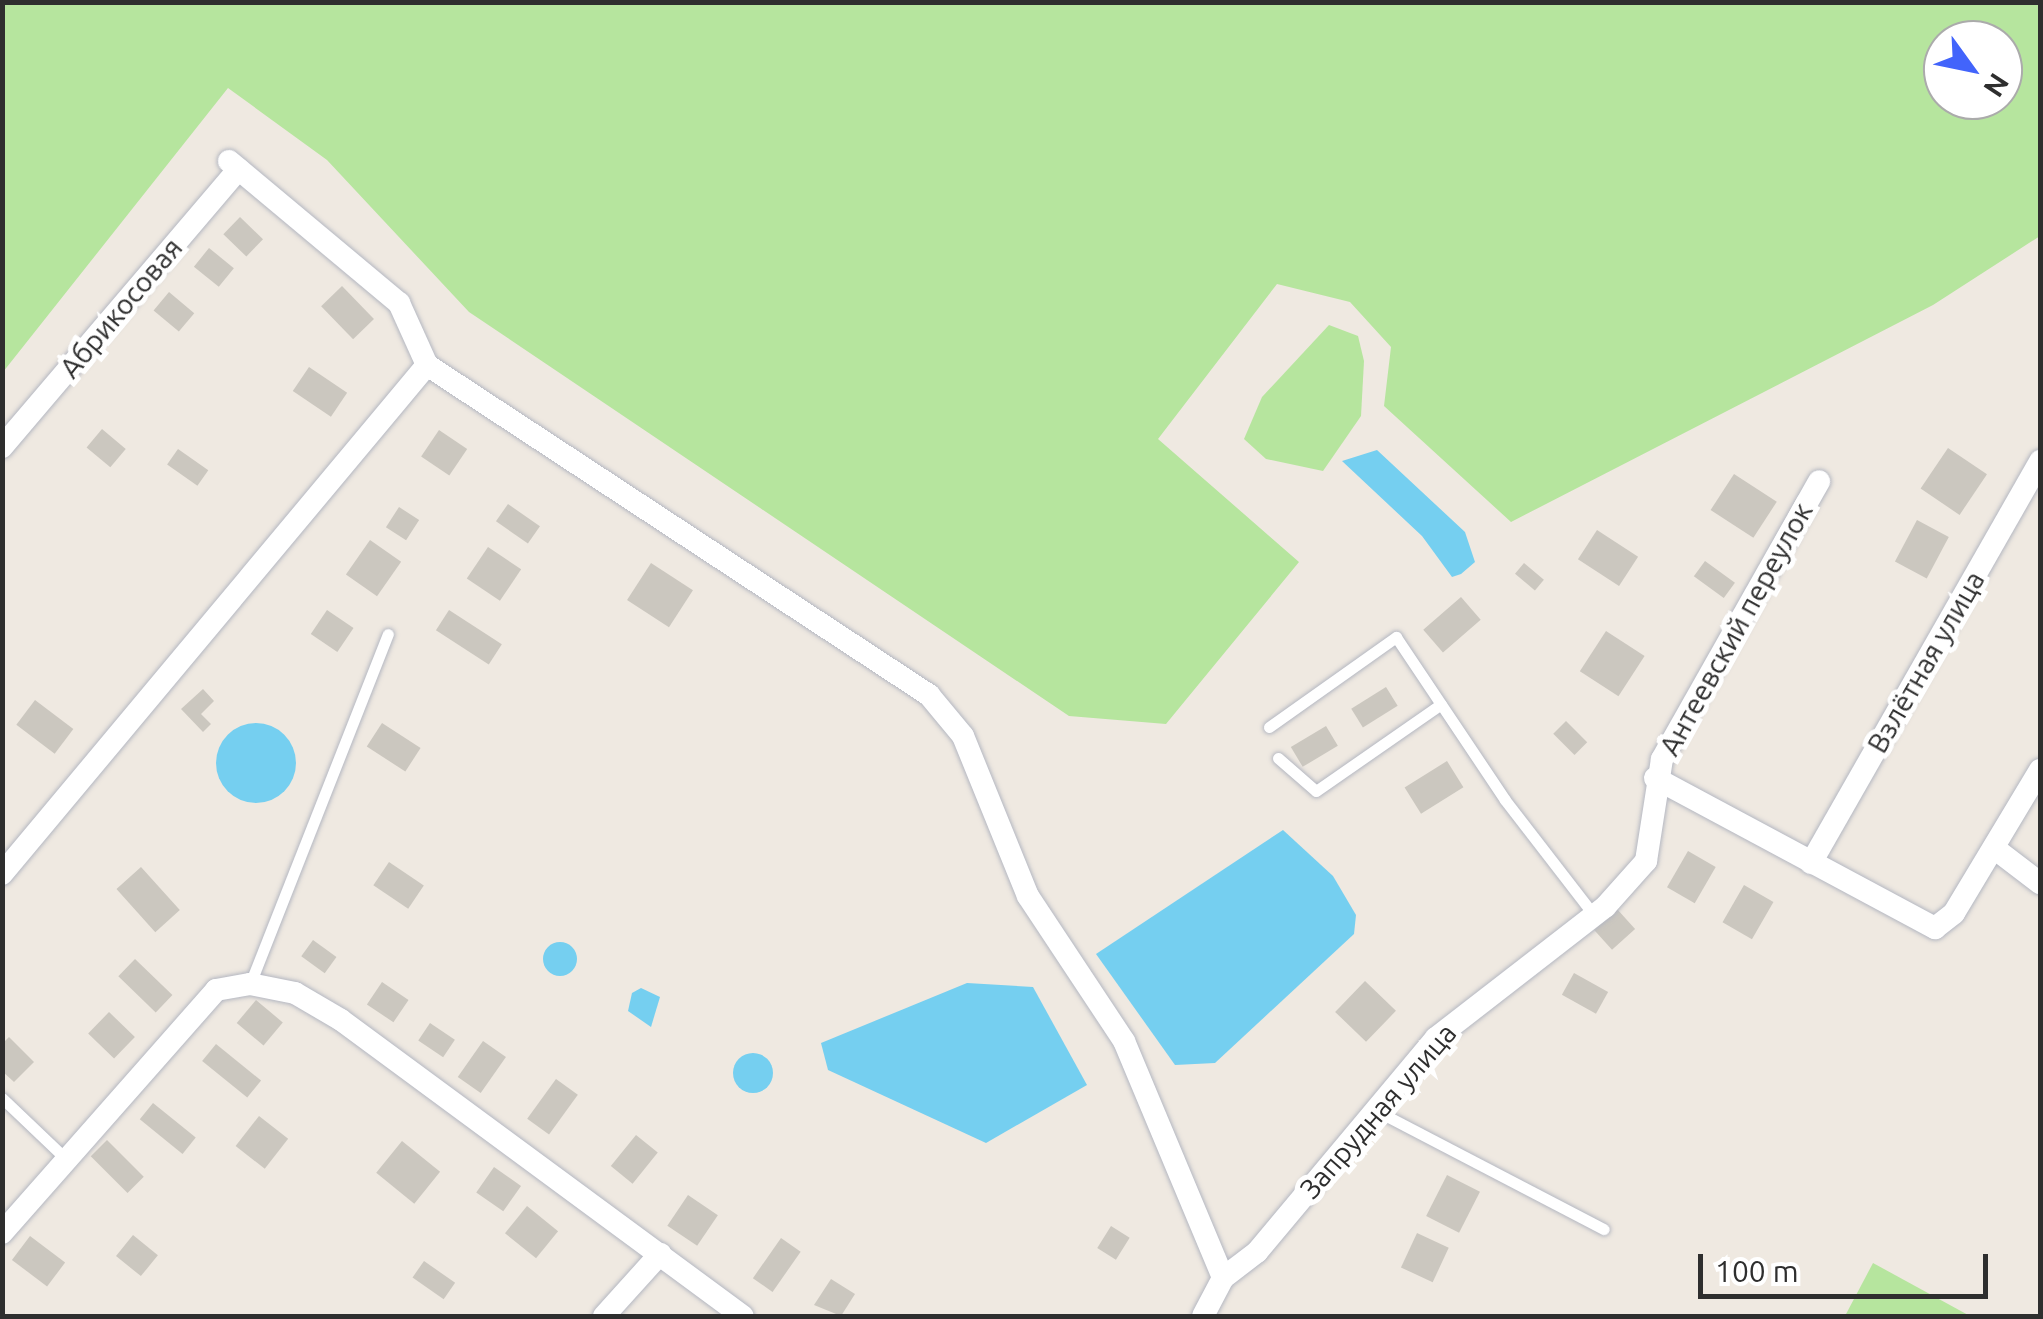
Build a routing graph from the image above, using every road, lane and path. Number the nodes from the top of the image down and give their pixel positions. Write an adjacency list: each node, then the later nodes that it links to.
1 (427, 365): 2 (street, Абрикосовая); 13 (street); 23 (street)
2 (2, 447)
3 (2040, 462): 12 (street, Взлётная улица)
4 (1819, 481): 10 (street, Антеевский переулок)
5 (388, 634): 16 (lane)
6 (1441, 704): 7 (lane); 8 (lane); 15 (lane)
7 (1269, 727)
8 (1278, 758)
9 (2040, 770): 11 (street)
10 (1655, 778): 12 (street); 15 (street, Запрудная улица)
11 (1994, 848): 12 (street); 14 (street)
12 (1811, 863)
13 (2, 874)
14 (2040, 883)
15 (1594, 914): 18 (street, Запрудная улица)
16 (250, 984): 19 (street); 22 (street)
17 (2, 1098): 19 (lane)
18 (1374, 1109): 20 (lane); 23 (street, Запрудная улица)
19 (66, 1159): 21 (street)
20 (1604, 1229)
21 (2, 1233)
22 (660, 1254): 24 (street); 25 (street)
23 (1223, 1278): 26 (street, Запрудная улица)
24 (604, 1316)
25 (743, 1316)
26 (1203, 1316)

